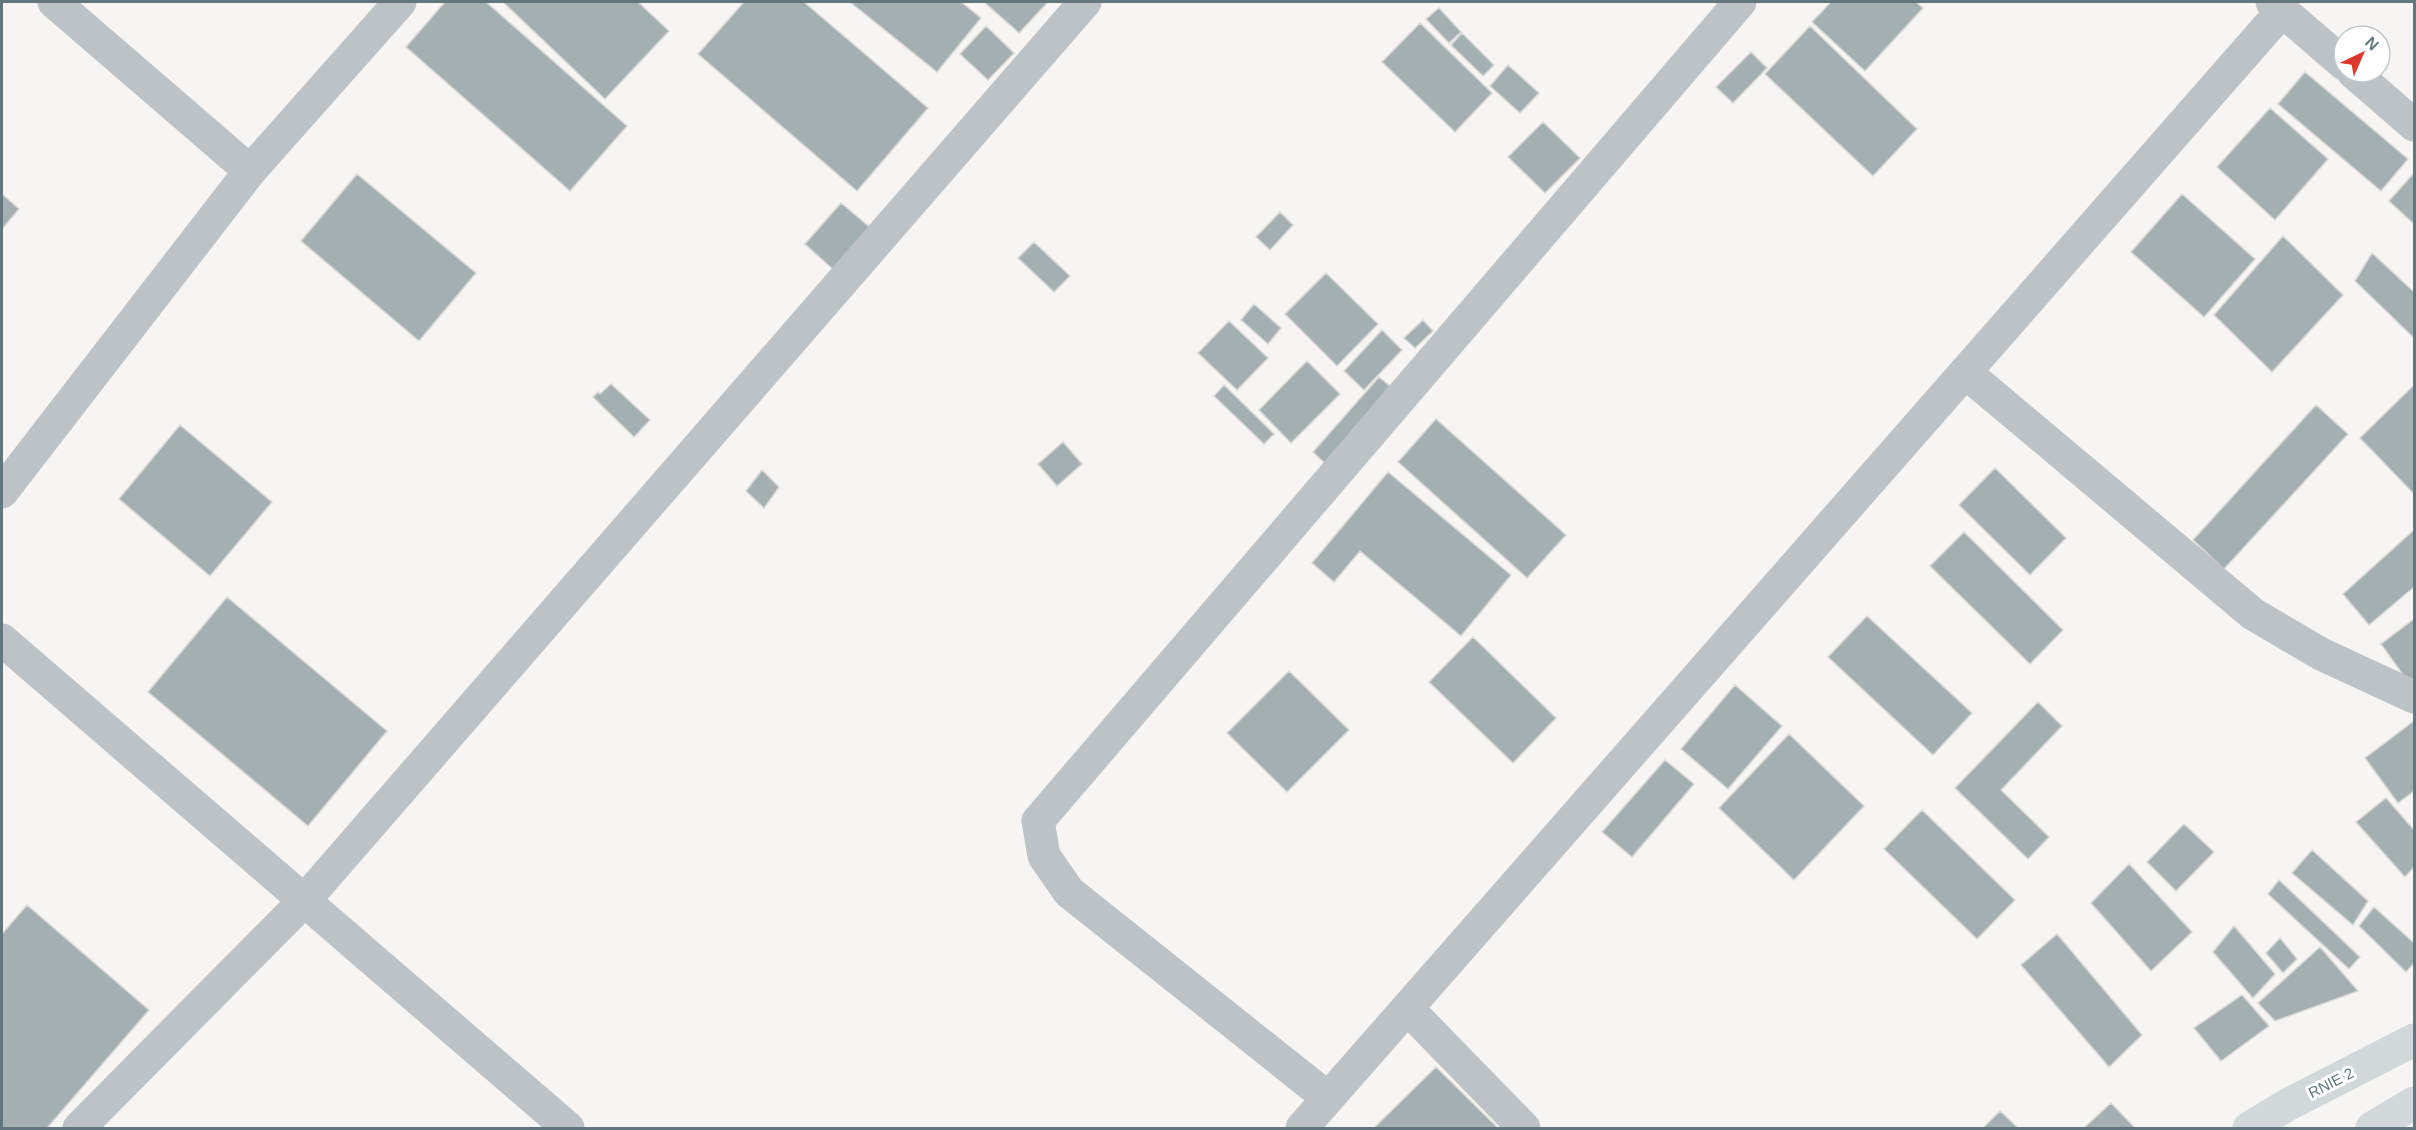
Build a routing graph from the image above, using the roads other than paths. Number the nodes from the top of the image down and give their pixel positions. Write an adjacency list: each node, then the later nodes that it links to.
1 (54, 2): 9 (street)
2 (400, 2): 9 (street)
3 (1085, 2): 14 (street)
4 (1740, 2): 17 (street)
5 (2277, 6): 6 (street); 10 (street)
6 (2332, 54)
7 (2367, 84): 8 (street)
8 (2415, 125)
9 (250, 171): 11 (street)
10 (1965, 372): 13 (street); 15 (street)
11 (2, 492)
12 (2, 640): 14 (street)
13 (2415, 697)
14 (304, 901): 19 (street); 20 (street)
15 (1407, 1008): 17 (street); 22 (street)
16 (2415, 1040): 23 (highway, RNIE 2 / RNIE 2)
17 (1328, 1098): 21 (street)
18 (2415, 1103): 24 (highway)
19 (79, 1128)
20 (568, 1128)
21 (1302, 1128)
22 (1524, 1128)
23 (2249, 1128)
24 (2372, 1128)

